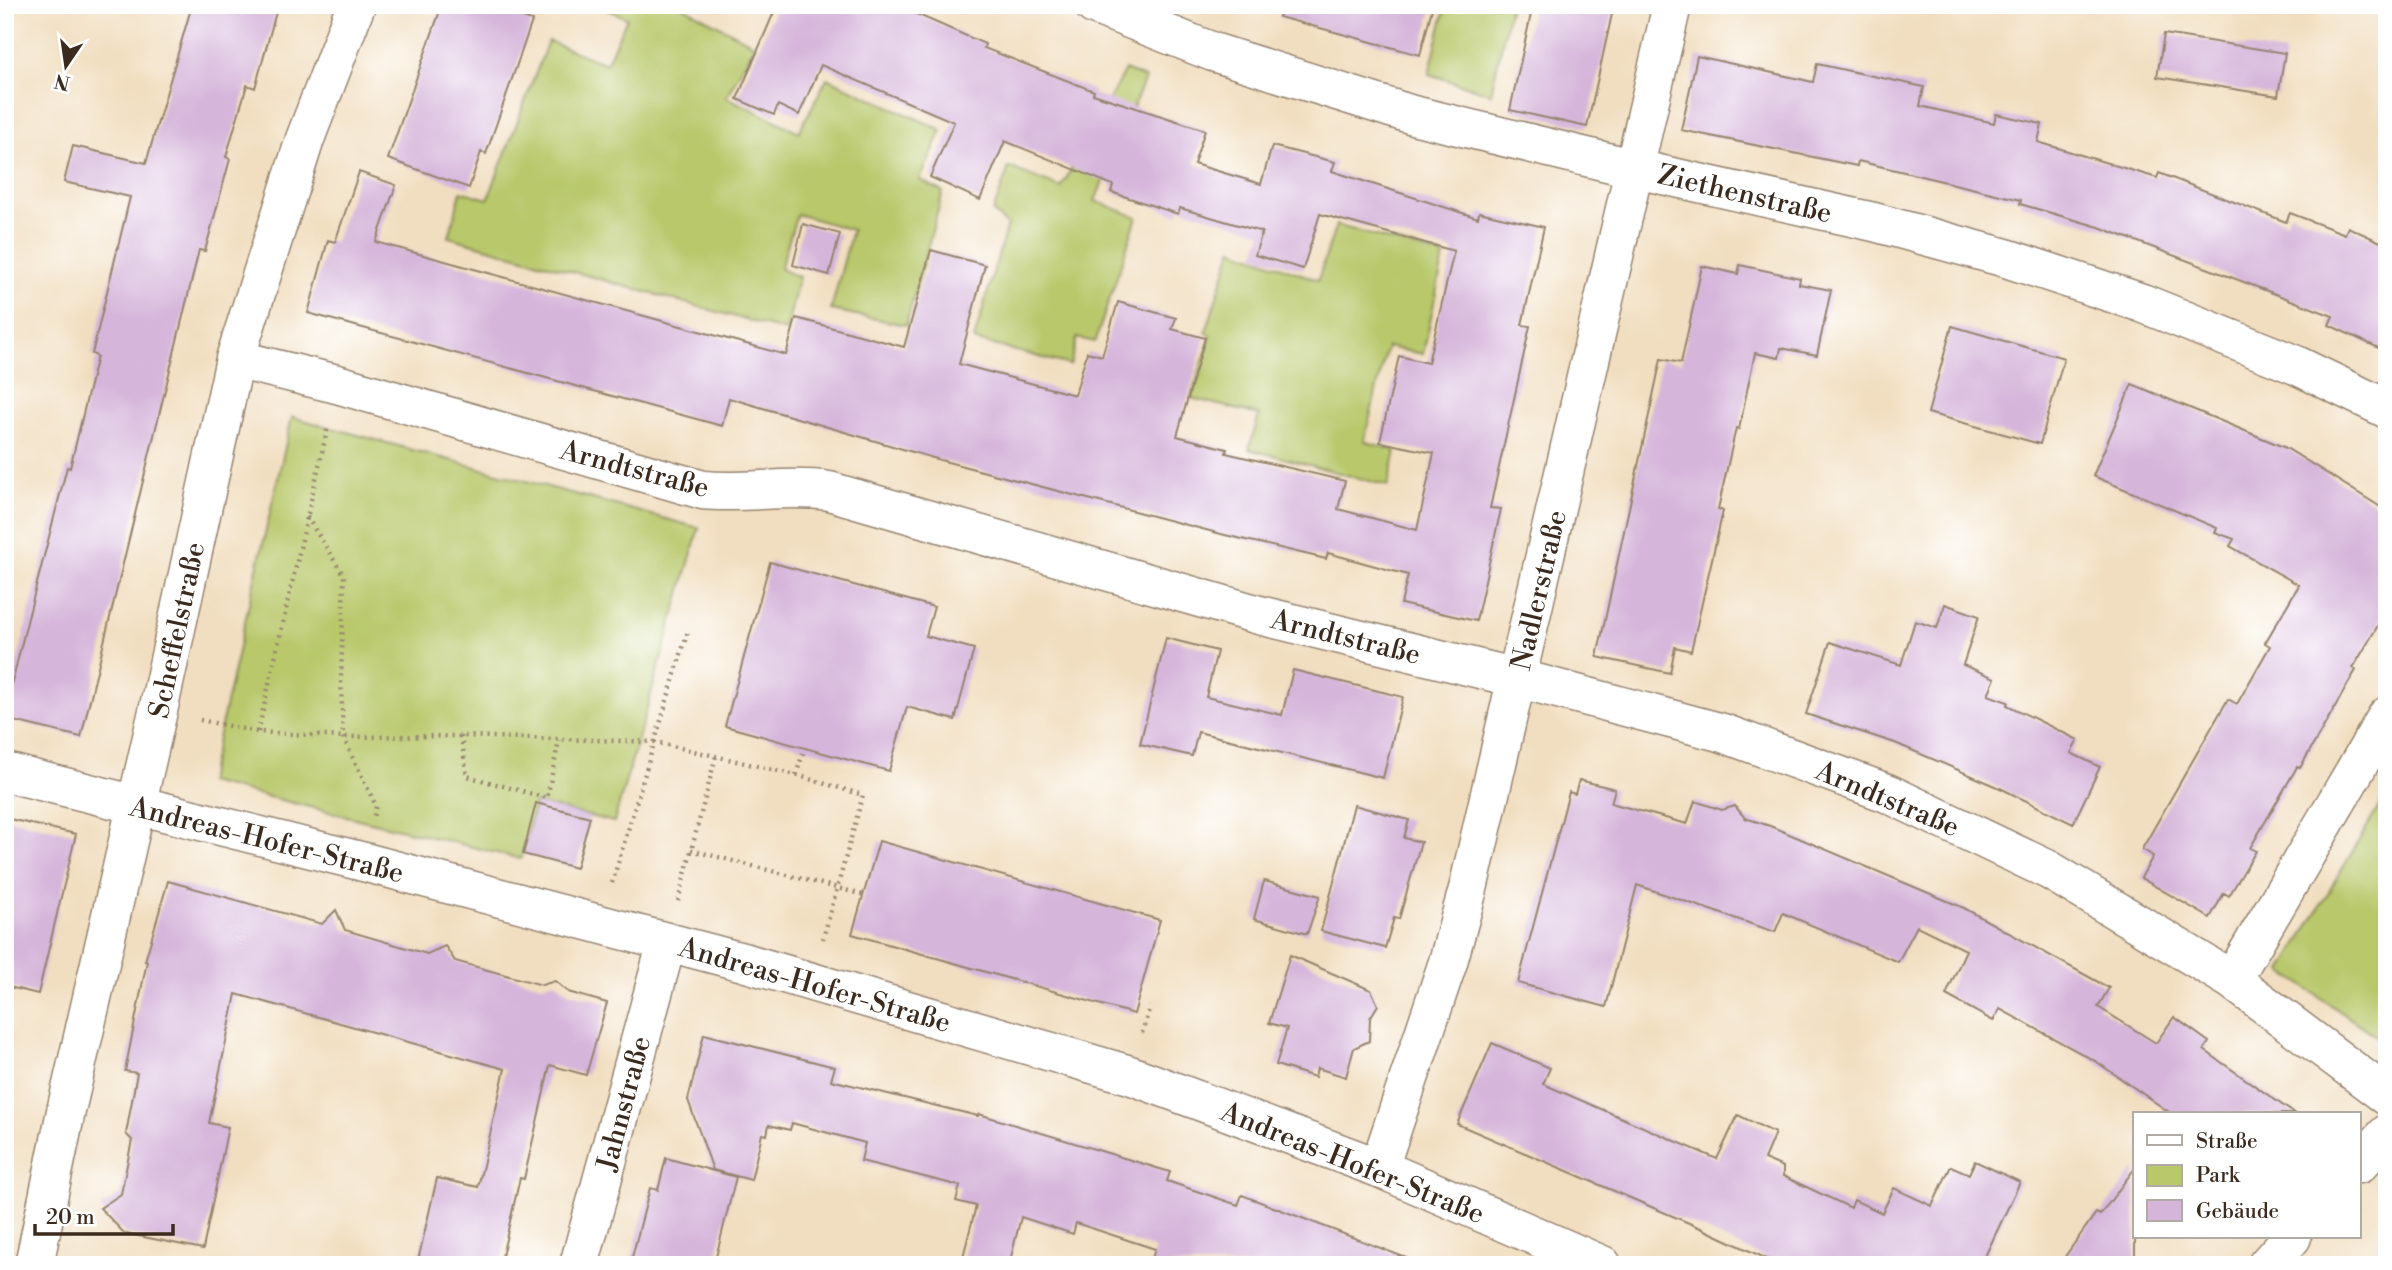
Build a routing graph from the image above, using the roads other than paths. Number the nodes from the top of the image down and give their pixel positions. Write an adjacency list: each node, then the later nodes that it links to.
1 (356, 5): 5 (street, Scheffelstraße)
2 (1094, 5): 4 (street, Ziethenstraße)
3 (1672, 5): 4 (street, Nadlerstraße)
4 (1636, 169): 6 (street, Ziethenstraße); 7 (street, Nadlerstraße)
5 (235, 359): 7 (street, Arndtstraße); 10 (street, Scheffelstraße)
6 (2387, 409)
7 (1517, 678): 12 (street, Arndtstraße); 16 (street, Nadlerstraße)
8 (2387, 716): 12 (street)
9 (5, 772): 10 (street, Andreas-Hofer-Straße)
10 (136, 806): 11 (street, Andreas-Hofer-Straße); 18 (street, Scheffelstraße)
11 (667, 942): 16 (street, Andreas-Hofer-Straße); 19 (street, Jahnstraße)
12 (2232, 980): 13 (street, Arndtstraße)
13 (2387, 1097)
14 (2387, 1134): 15 (street)
15 (2360, 1163)
16 (1379, 1168): 20 (street, Andreas-Hofer-Straße)
17 (2291, 1238): 21 (street)
18 (34, 1265)
19 (579, 1265)
20 (1602, 1265)
21 (2267, 1265)

